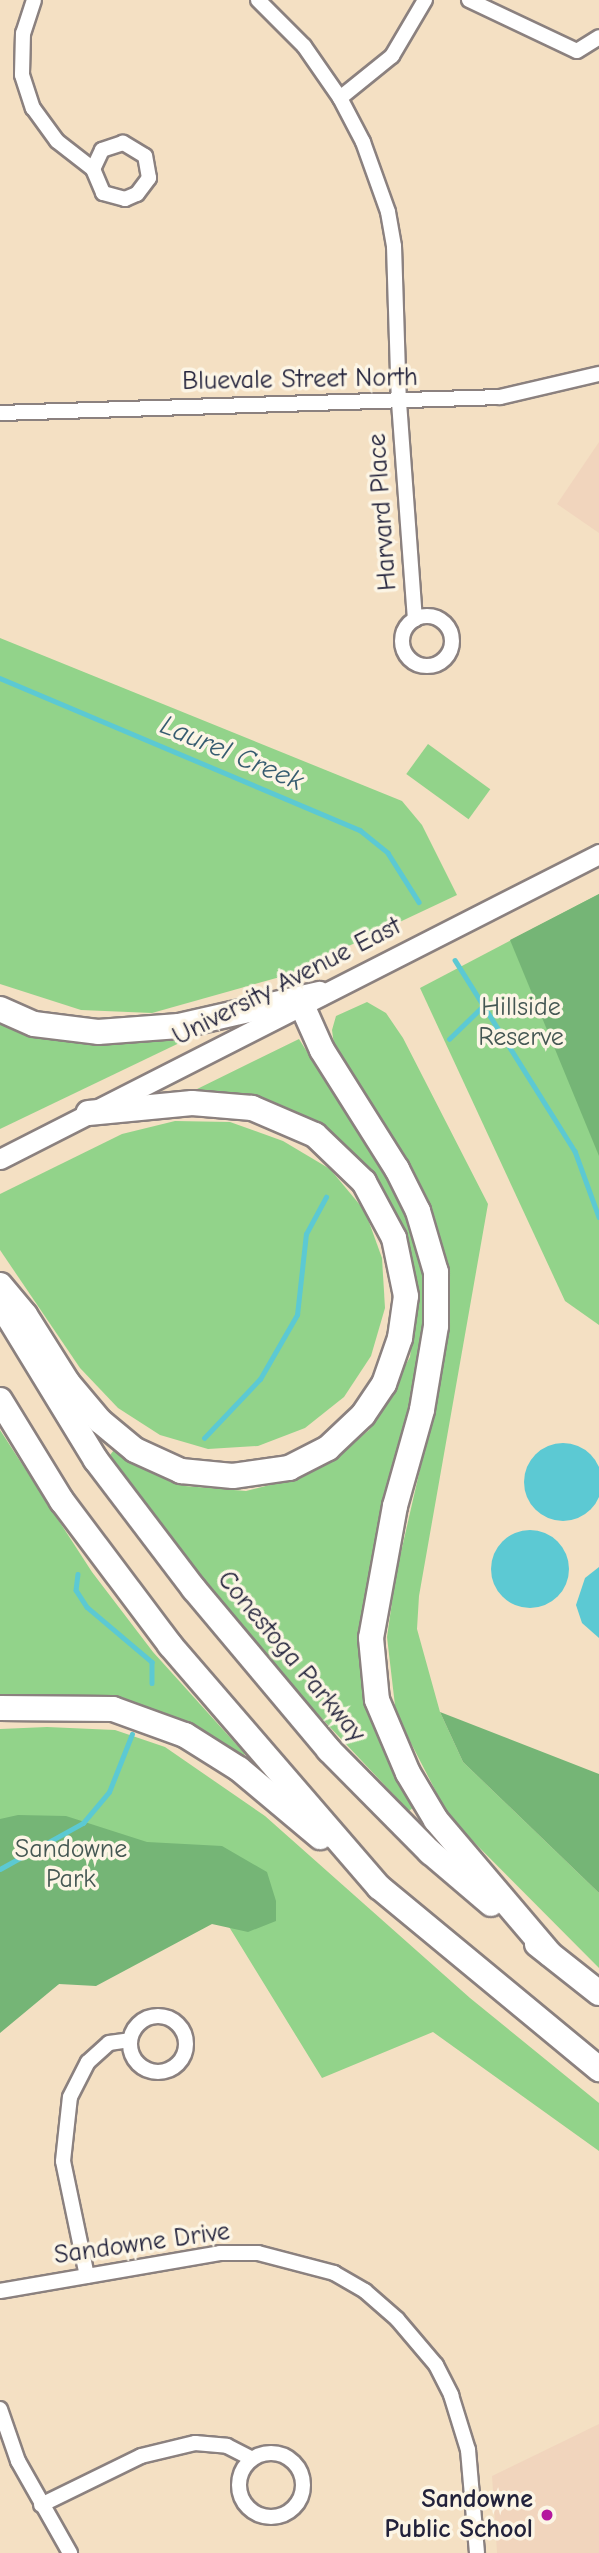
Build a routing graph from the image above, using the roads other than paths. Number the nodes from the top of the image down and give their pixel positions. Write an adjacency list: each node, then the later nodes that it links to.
1 (34, 0): 7 (street)
2 (258, 0): 6 (street, Harvard Place)
3 (425, 0): 6 (street)
4 (469, 0): 5 (street)
5 (599, 37)
6 (340, 98): 9 (street, Harvard Place)
7 (93, 169): 7 (street)
8 (599, 374): 9 (street, Bluevale Street North)
9 (399, 402): 10 (street, Bluevale Street North); 11 (street, Harvard Place)
10 (0, 413)
11 (415, 619)
12 (599, 854): 13 (main road, University Avenue East)
13 (310, 999): 14 (highway); 15 (main road, University Avenue East); 22 (highway)
14 (0, 1009)
15 (88, 1113): 16 (main road, University Avenue East); 17 (highway)
16 (0, 1159)
17 (0, 1285)
18 (0, 1303): 22 (highway, Conestoga Parkway)
19 (0, 1400): 21 (highway)
20 (0, 1708): 21 (highway)
21 (379, 1887): 25 (highway)
22 (548, 1953): 23 (highway, Conestoga Parkway)
23 (599, 1993)
24 (131, 2040): 24 (street); 26 (street)
25 (599, 2069)
26 (87, 2276): 27 (street, Sandowne Drive); 32 (street, Sandowne Drive)
27 (0, 2291)
28 (0, 2409): 30 (street)
29 (252, 2459): 29 (street); 30 (street)
30 (41, 2505): 31 (street)
31 (70, 2553)
32 (477, 2553)

